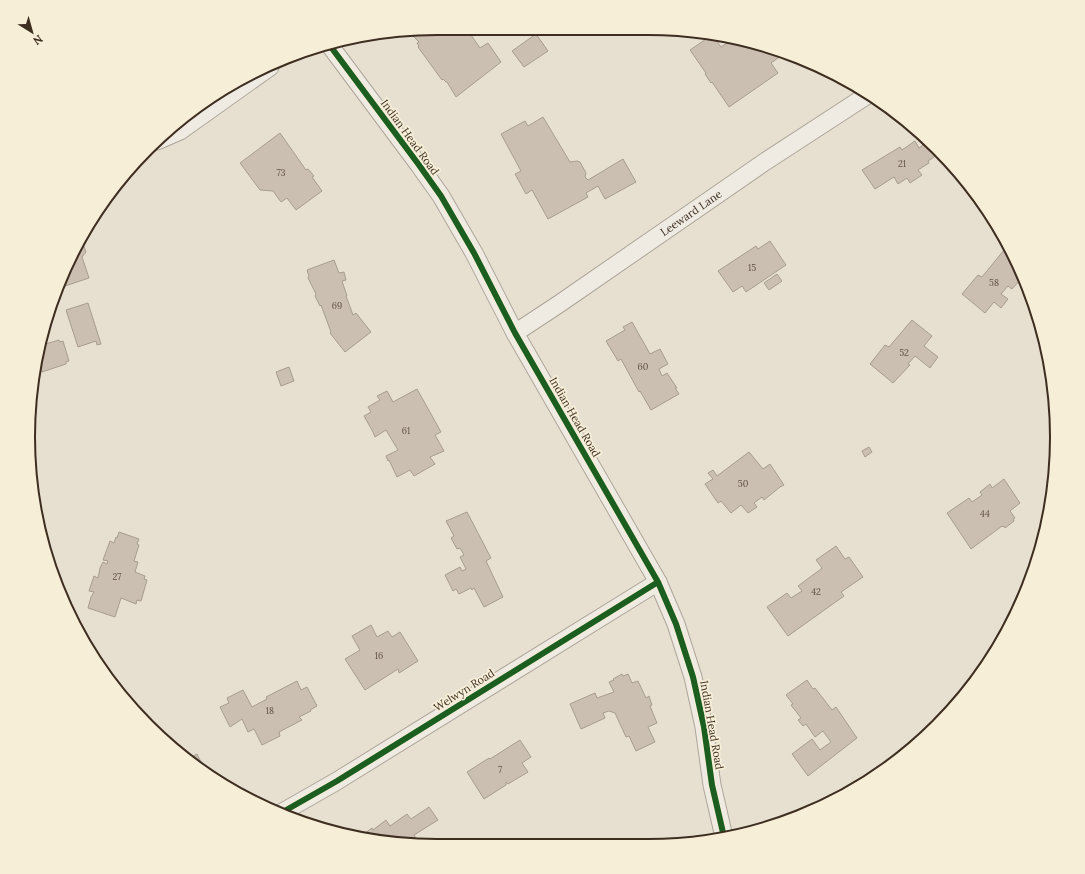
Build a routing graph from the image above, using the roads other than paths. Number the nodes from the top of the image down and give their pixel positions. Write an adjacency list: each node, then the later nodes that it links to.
1 (332, 49): 5 (street, Indian Head Road)
2 (251, 81): 4 (street)
3 (863, 98): 5 (street, Leeward Lane)
4 (173, 134)
5 (515, 333): 6 (street, Indian Head Road)
6 (658, 582): 7 (street, Welwyn Road); 8 (street, Indian Head Road)
7 (287, 810)
8 (723, 832)

